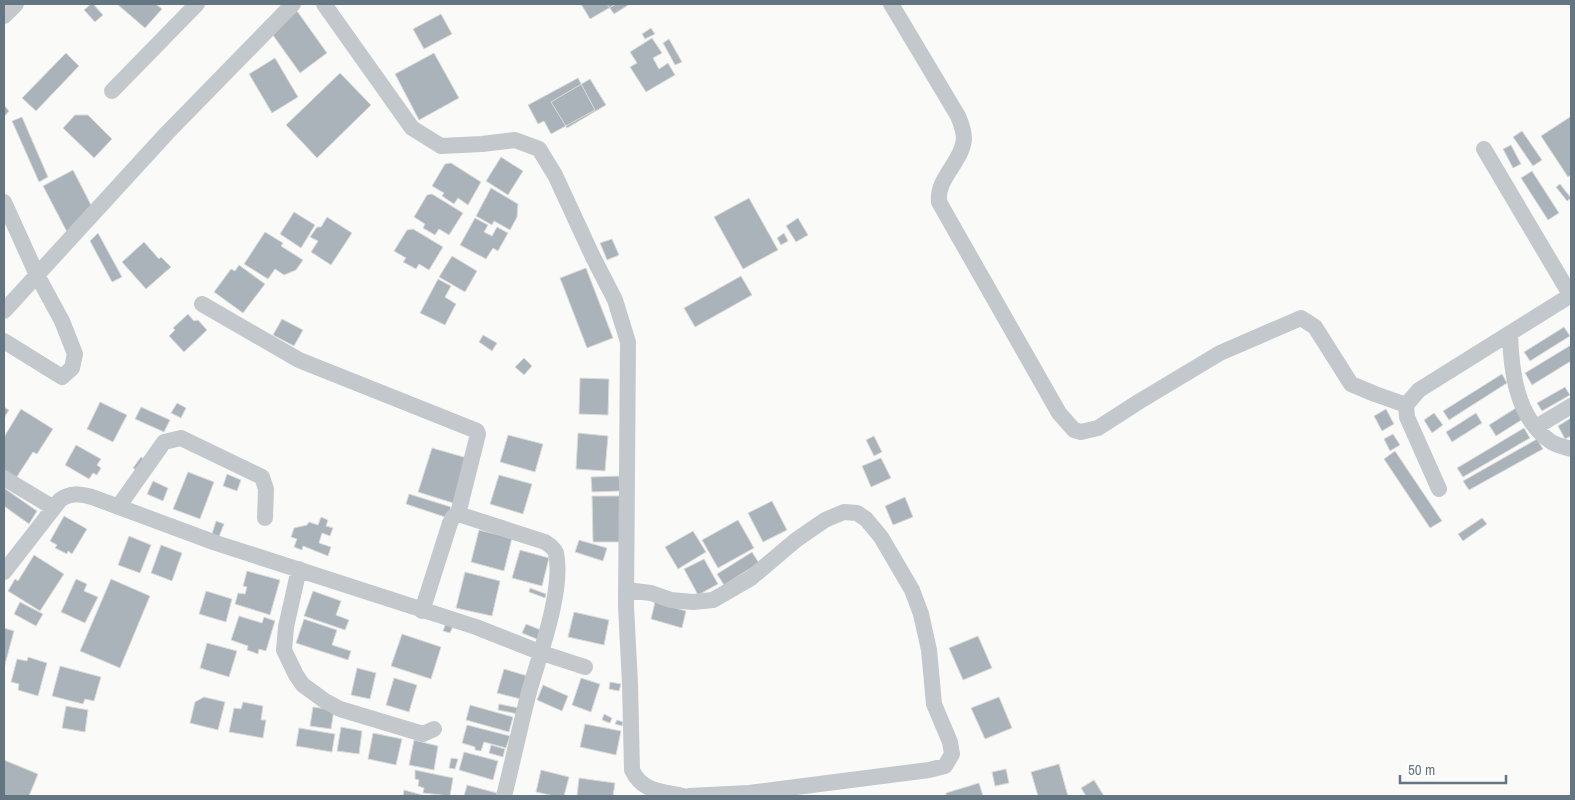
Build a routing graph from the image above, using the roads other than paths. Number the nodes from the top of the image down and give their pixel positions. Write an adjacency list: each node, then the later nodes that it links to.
1 (16, 4): 6 (street)
2 (197, 4): 7 (street)
3 (293, 4): 10 (street)
4 (324, 4): 28 (street)
5 (891, 4): 16 (street)
6 (4, 16)
7 (112, 91)
8 (1484, 148): 11 (street)
9 (4, 202): 10 (street)
10 (37, 275): 13 (street); 15 (street)
11 (1571, 296): 14 (street)
12 (202, 304): 24 (street)
13 (4, 311)
14 (1510, 333): 16 (street); 18 (street)
15 (4, 341)
16 (1406, 404): 21 (street)
17 (1571, 406): 18 (street)
18 (1536, 427): 19 (street)
19 (1571, 449)
20 (4, 478): 23 (street)
21 (1439, 490)
22 (118, 507): 23 (street); 25 (street); 26 (street)
23 (54, 508): 27 (street)
24 (458, 514): 29 (street); 30 (street)
25 (265, 518)
26 (299, 569): 29 (street); 32 (street)
27 (4, 572)
28 (626, 590): 34 (street); 35 (street)
29 (422, 611): 30 (street)
30 (542, 653): 31 (street); 33 (street)
31 (585, 667)
32 (434, 730)
33 (504, 796)
34 (683, 796)
35 (689, 796)

